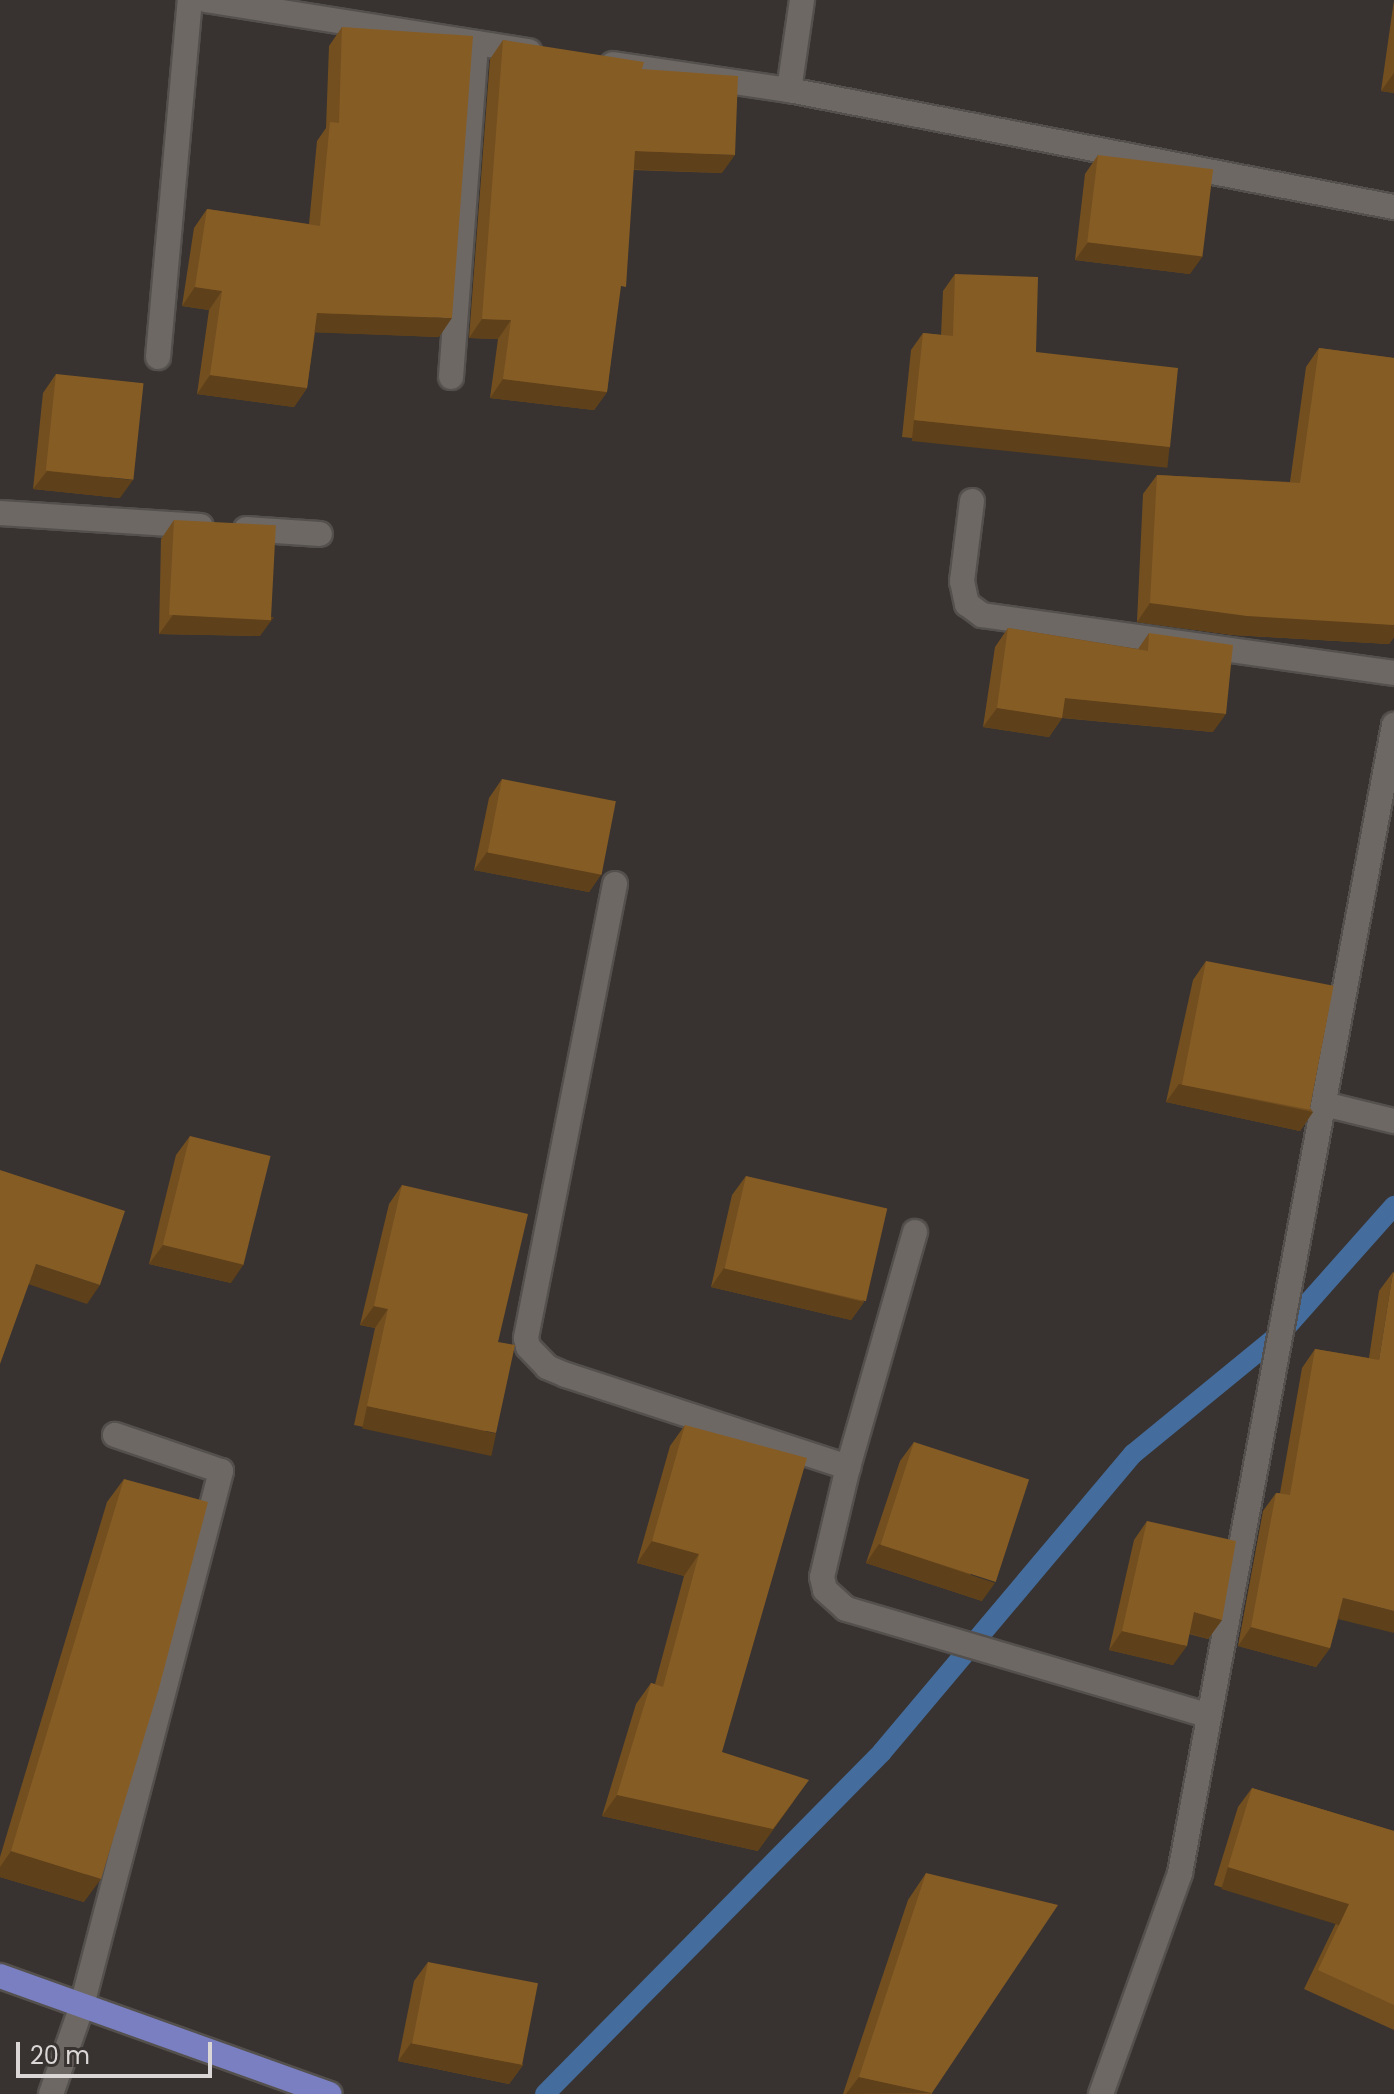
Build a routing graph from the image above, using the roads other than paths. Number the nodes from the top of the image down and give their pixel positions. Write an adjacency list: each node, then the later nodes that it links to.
1 (190, 0): 9 (street)
2 (206, 0): 4 (street)
3 (802, 0): 7 (street)
4 (476, 43): 5 (street); 10 (street)
5 (554, 55)
6 (586, 59): 7 (street)
7 (789, 90): 8 (street)
8 (1394, 207)
9 (158, 357)
10 (451, 377)
11 (972, 501): 14 (street)
12 (0, 513): 13 (street)
13 (320, 534)
14 (1394, 673)
15 (1394, 725): 17 (street)
16 (615, 884): 21 (street)
17 (1324, 1104): 18 (street); 22 (street)
18 (1394, 1121)
19 (915, 1232): 21 (street)
20 (115, 1435): 24 (street)
21 (848, 1467): 22 (street)
22 (1209, 1716): 27 (street)
23 (0, 1976): 24 (main road)
24 (81, 2009): 25 (street); 26 (main road)
25 (51, 2094)
26 (329, 2094)
27 (1101, 2094)

